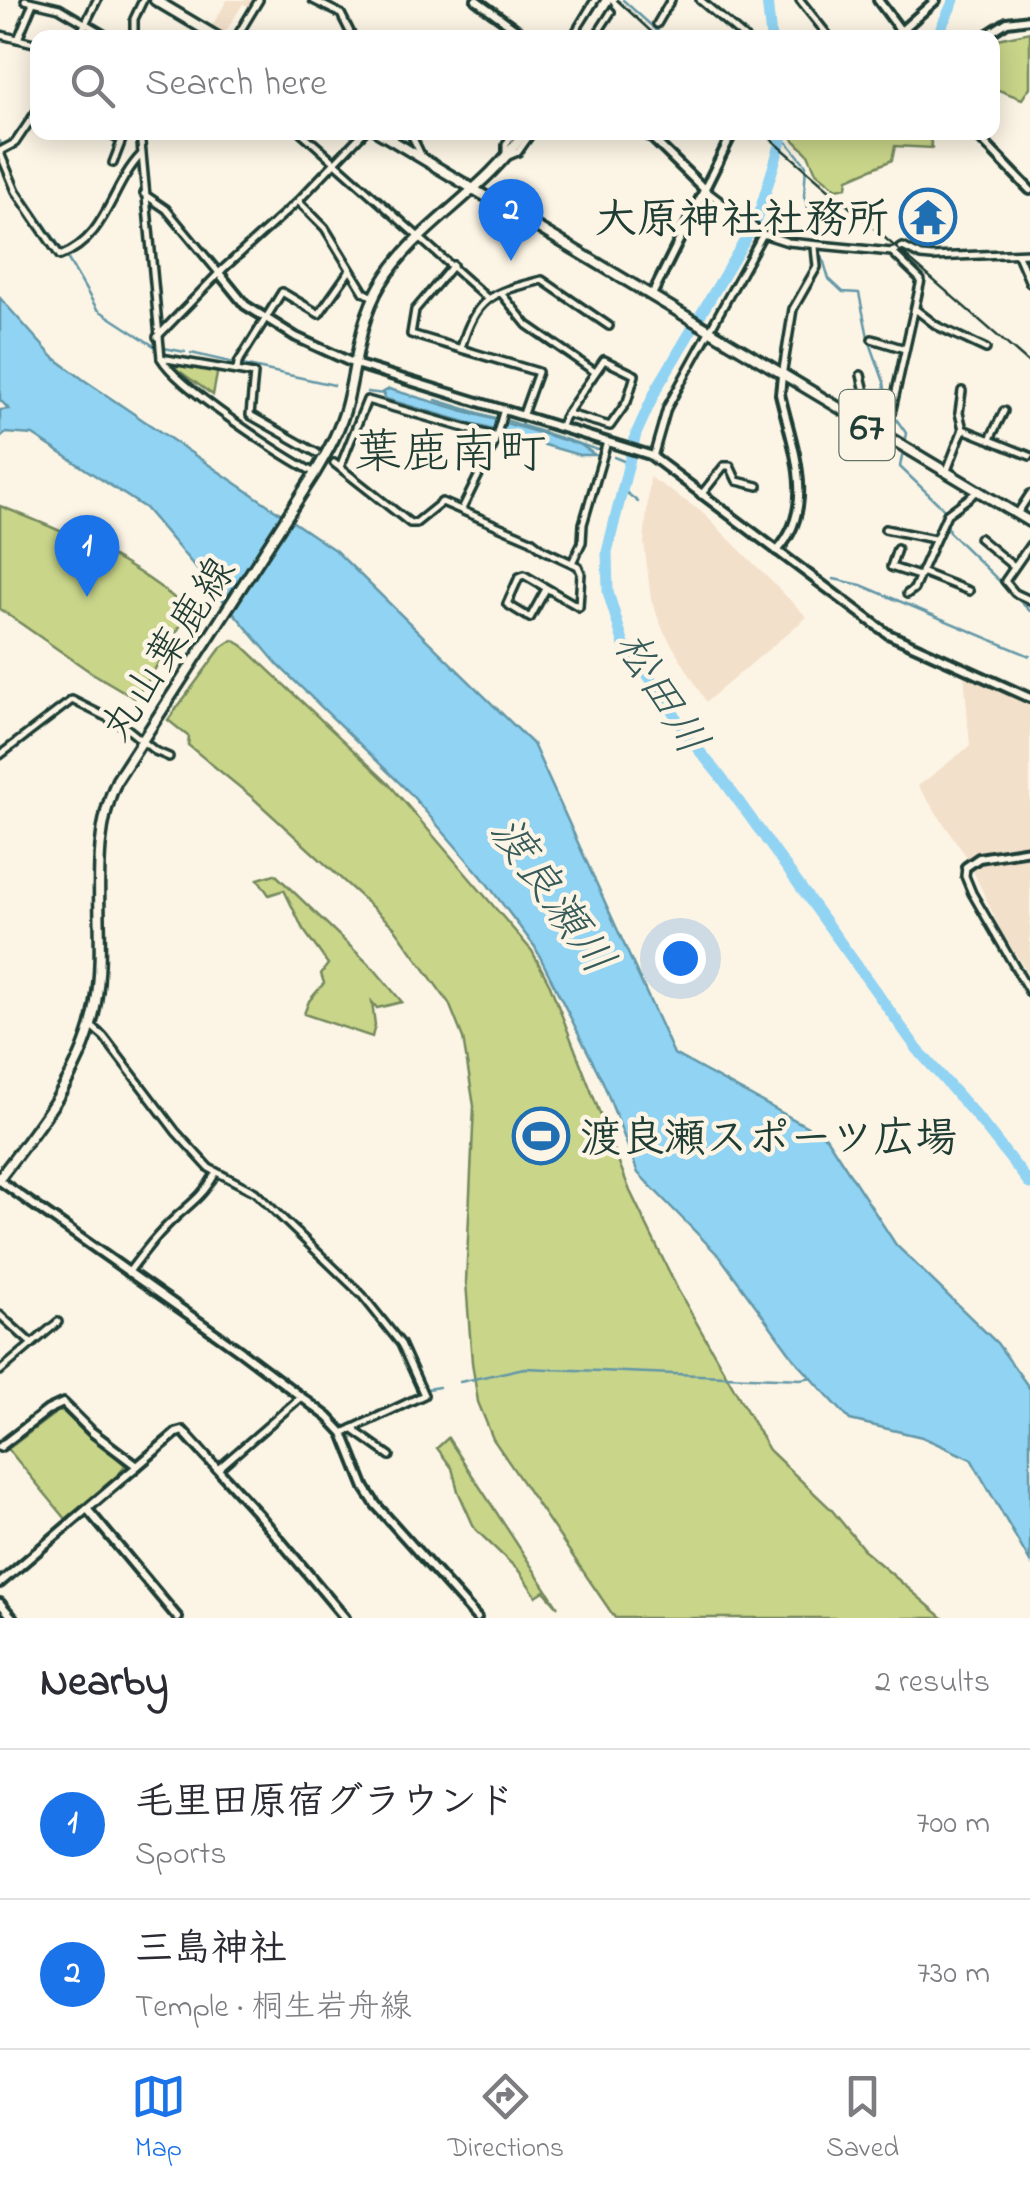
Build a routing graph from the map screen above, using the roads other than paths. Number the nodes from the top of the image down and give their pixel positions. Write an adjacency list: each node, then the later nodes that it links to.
1 (25, 0): 15 (street)
2 (97, 0): 17 (street)
3 (143, 0): 21 (street)
4 (156, 0): 22 (main road)
5 (260, 0): 23 (street)
6 (314, 0): 24 (street)
7 (476, 0): 25 (street)
8 (596, 0): 26 (street); 28 (street)
9 (607, 0): 27 (main road, bridge)
10 (671, 0): 18 (street)
11 (700, 0): 29 (street)
12 (800, 0): 30 (street)
13 (878, 0): 31 (street)
14 (936, 0): 32 (street)
15 (34, 3): 17 (street); 35 (street)
16 (1030, 18): 33 (street)
17 (86, 24): 19 (street); 20 (street)
18 (656, 24)
19 (83, 30)
20 (96, 30)
21 (134, 30)
22 (200, 30)
23 (241, 30)
24 (349, 30)
25 (510, 30)
26 (577, 30)
27 (589, 30)
28 (600, 30)
29 (736, 30)
30 (824, 30)
31 (900, 30)
32 (909, 30)
33 (995, 30)
34 (1, 35): 35 (street)
35 (18, 39): 36 (street)
36 (30, 42)
37 (30, 123): 50 (street)
38 (141, 140): 51 (street)
39 (310, 140): 54 (street)
40 (355, 140): 54 (street)
41 (392, 140): 53 (main road, 67)
42 (414, 140): 53 (street)
43 (508, 140): 52 (street)
44 (518, 140): 52 (main road, 丸山葉鹿線)
45 (526, 140): 52 (street)
46 (654, 140): 56 (street)
47 (728, 140): 56 (street)
48 (982, 140): 58 (street)
49 (122, 141): 55 (street)
50 (2, 150): 51 (street)
51 (141, 155): 59 (street)
52 (506, 157): 57 (main road, 丸山葉鹿線)
53 (424, 159): 57 (main road, 67)
54 (334, 160): 60 (street); 62 (street)
55 (113, 164)
56 (704, 189): 61 (street); 72 (street)
57 (474, 190): 62 (main road, 丸山葉鹿線); 72 (main road, 67)
58 (1030, 190)
59 (144, 194): 69 (street); 79 (street)
60 (298, 201): 68 (street); 69 (street)
61 (761, 233): 63 (street); 78 (street)
62 (421, 237): 67 (street); 73 (main road, 丸山葉鹿線)
63 (815, 247): 64 (street); 89 (street)
64 (892, 252): 66 (street); 75 (street)
65 (1030, 253): 66 (street)
66 (1018, 254): 70 (street)
67 (453, 266): 74 (street); 81 (street)
68 (350, 270): 73 (street); 76 (street)
69 (220, 273): 76 (street); 79 (street)
70 (1030, 283)
71 (501, 293): 74 (street); 77 (street); 87 (street)
72 (652, 296): 78 (main road, 67)
73 (373, 298): 85 (main road, 丸山葉鹿線)
74 (488, 298): 81 (street)
75 (915, 309): 82 (street); 83 (street)
76 (266, 319): 85 (street); 86 (street)
77 (609, 326)
78 (707, 329): 89 (main road, 67); 103 (street)
79 (157, 337): 84 (street)
80 (872, 339): 82 (street)
81 (460, 348): 93 (street)
82 (905, 349): 99 (street)
83 (986, 349)
84 (162, 358): 86 (street); 106 (street)
85 (355, 364): 91 (street); 106 (main road, 丸山葉鹿線)
86 (237, 370): 102 (street)
87 (596, 372): 94 (street); 94 (street)
88 (861, 375): 95 (street)
89 (782, 376): 95 (main road, 67); 119 (street)
90 (962, 391): 97 (street)
91 (504, 409): 93 (street); 98 (street)
92 (1004, 411): 101 (street)
93 (523, 414): 96 (street)
94 (568, 414): 96 (street)
95 (858, 420): 99 (main road, 67)
96 (562, 426): 100 (street)
97 (963, 429): 101 (street); 105 (street)
98 (497, 434): 111 (street); 111 (street)
99 (886, 436): 105 (main road, 67)
100 (608, 440): 103 (street); 120 (street)
101 (990, 440): 104 (street)
102 (317, 453)
103 (651, 456): 109 (street)
104 (1030, 456)
105 (946, 473): 108 (main road, 67)
106 (313, 476): 128 (main road, 丸山葉鹿線)
107 (758, 486): 109 (street)
108 (978, 491): 112 (main road, 67); 116 (street)
109 (701, 494): 119 (street)
110 (1030, 494): 112 (street)
111 (462, 508): 120 (street)
112 (1017, 514): 113 (main road, 67)
113 (1030, 522)
114 (885, 529): 116 (street)
115 (978, 538): 121 (street)
116 (934, 539): 122 (street)
117 (1030, 546): 121 (street)
118 (896, 549): 122 (street)
119 (777, 552): 127 (street)
120 (572, 562): 123 (street)
121 (1014, 567): 126 (street)
122 (920, 574): 124 (street); 125 (street)
123 (546, 589): 123 (street)
124 (969, 591)
125 (907, 594)
126 (1030, 600)
127 (1030, 698)
128 (144, 737): 129 (street); 130 (street); 134 (main road, 丸山葉鹿線)
129 (0, 756)
130 (169, 757)
131 (1030, 850): 132 (street)
132 (966, 866): 133 (street)
133 (1030, 993)
134 (91, 1026): 135 (street); 136 (main road, 丸山葉鹿線)
135 (216, 1174): 137 (street); 143 (street)
136 (0, 1179): 137 (street)
137 (128, 1273): 142 (street)
138 (0, 1315): 140 (street)
139 (58, 1322): 140 (street)
140 (32, 1344): 141 (street)
141 (0, 1371)
142 (301, 1396): 144 (street); 148 (street)
143 (352, 1429): 144 (street); 146 (street)
144 (343, 1433): 155 (street)
145 (0, 1447): 147 (street)
146 (390, 1456)
147 (137, 1466): 148 (street); 149 (street)
148 (218, 1469): 154 (street)
149 (88, 1510): 150 (street); 153 (street)
150 (0, 1584)
151 (0, 1603): 152 (street)
152 (12, 1618)
153 (178, 1618)
154 (345, 1618)
155 (477, 1618)

